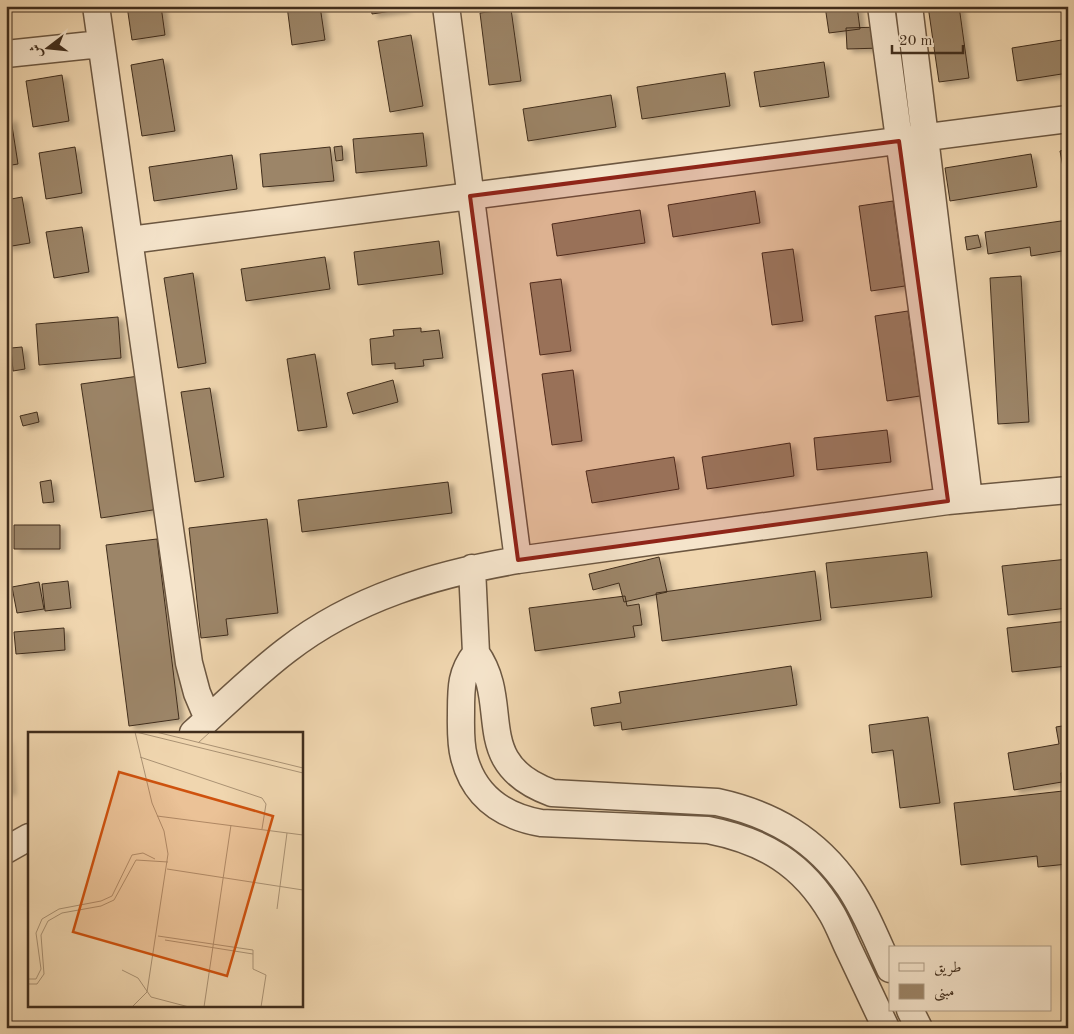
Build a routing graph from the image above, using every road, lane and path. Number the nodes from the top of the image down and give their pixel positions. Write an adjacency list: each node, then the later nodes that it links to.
1 (96, 6): 5 (street)
2 (446, 6): 10 (street)
3 (881, 6): 9 (street)
4 (909, 6): 8 (street)
5 (101, 44): 6 (street); 11 (street)
6 (6, 54)
7 (1068, 119): 8 (street)
8 (925, 138): 9 (street); 13 (street)
9 (899, 141): 10 (street); 13 (street)
10 (470, 196): 11 (street); 14 (street)
11 (130, 240): 17 (street)
12 (1068, 490): 13 (street)
13 (959, 500): 14 (street)
14 (518, 560): 15 (street)
15 (472, 568): 16 (street); 17 (street)
16 (476, 653): 20 (street); 22 (street)
17 (200, 726)
18 (28, 838): 19 (street)
19 (6, 850)
20 (889, 966)
21 (911, 1012): 23 (street)
22 (886, 1028)
23 (919, 1028)

